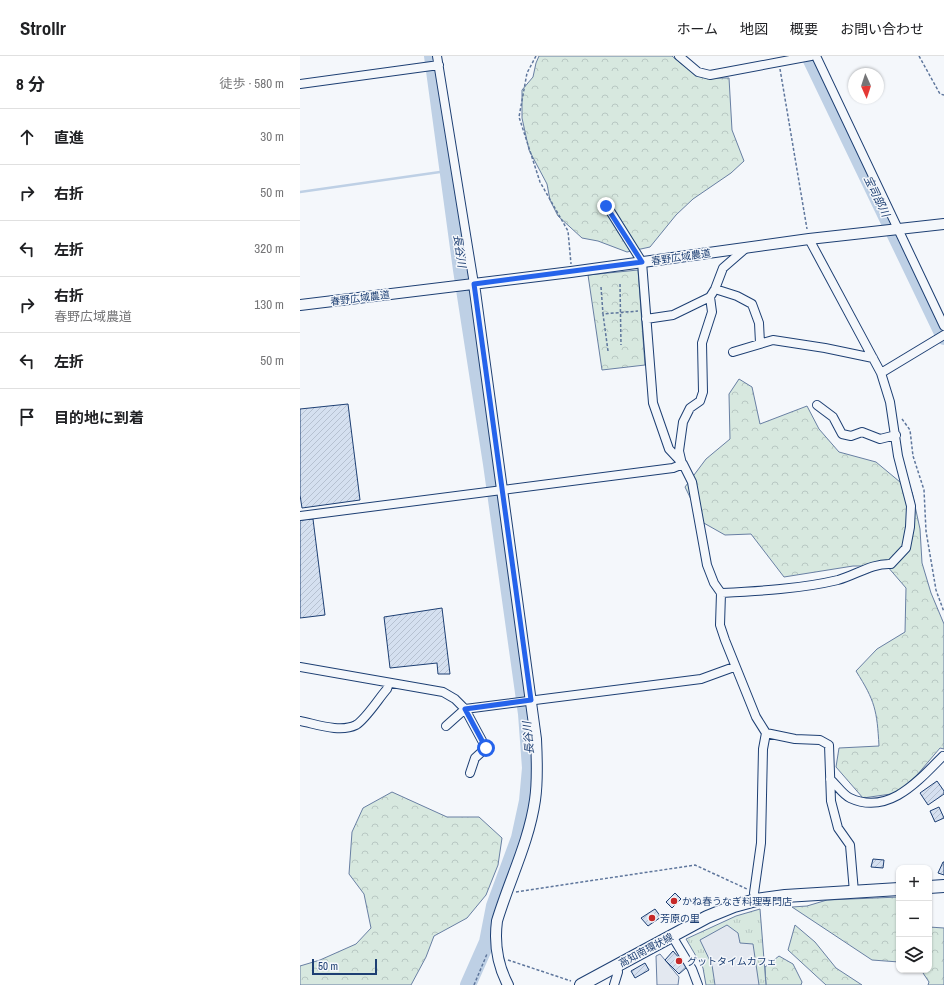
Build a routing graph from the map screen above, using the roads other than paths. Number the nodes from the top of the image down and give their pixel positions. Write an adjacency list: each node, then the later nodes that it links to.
1 (437, 56): 5 (street)
2 (679, 56): 3 (street)
3 (811, 56)
4 (816, 56): 9 (street)
5 (439, 65): 6 (street); 13 (street)
6 (300, 84)
7 (606, 206): 12 (street)
8 (944, 224): 9 (street, 春野広域農道)
9 (897, 230): 10 (street, 春野広域農道); 18 (street)
10 (809, 239): 11 (street, 春野広域農道); 22 (street)
11 (746, 248): 12 (street, 春野広域農道); 14 (street)
12 (642, 262): 13 (street, 春野広域農道); 17 (street)
13 (474, 284): 16 (street, 春野広域農道); 27 (street)
14 (715, 289): 15 (street); 20 (street)
15 (710, 297): 17 (street); 26 (street)
16 (300, 305)
17 (646, 319): 26 (street)
18 (944, 326)
19 (944, 335): 23 (street)
20 (760, 343): 21 (street); 22 (street)
21 (733, 352)
22 (873, 358): 23 (street)
23 (881, 373): 25 (street)
24 (816, 405): 25 (street)
25 (896, 435): 29 (street)
26 (683, 464): 27 (street); 29 (street)
27 (497, 491): 28 (street); 33 (street)
28 (300, 516)
29 (721, 593): 31 (street)
30 (300, 667): 32 (street)
31 (734, 667): 33 (street); 37 (street)
32 (389, 683): 34 (street); 35 (street)
33 (526, 701): 34 (street); 48 (street)
34 (465, 709): 36 (street); 39 (street)
35 (300, 721)
36 (446, 726)
37 (766, 733): 40 (street); 45 (street)
38 (943, 756): 40 (street)
39 (470, 773)
40 (830, 779): 44 (street)
41 (944, 886): 42 (main road)
42 (932, 887)
43 (896, 889): 44 (main road, 高知南環状線)
44 (854, 892): 45 (main road, 高知南環状線)
45 (755, 897): 46 (main road, 高知南環状線)
46 (672, 936): 47 (main road, 高知南環状線); 51 (street)
47 (617, 966): 49 (main road, 高知南環状線); 50 (street)
48 (508, 985)
49 (582, 985)
50 (614, 985)
51 (698, 985)

